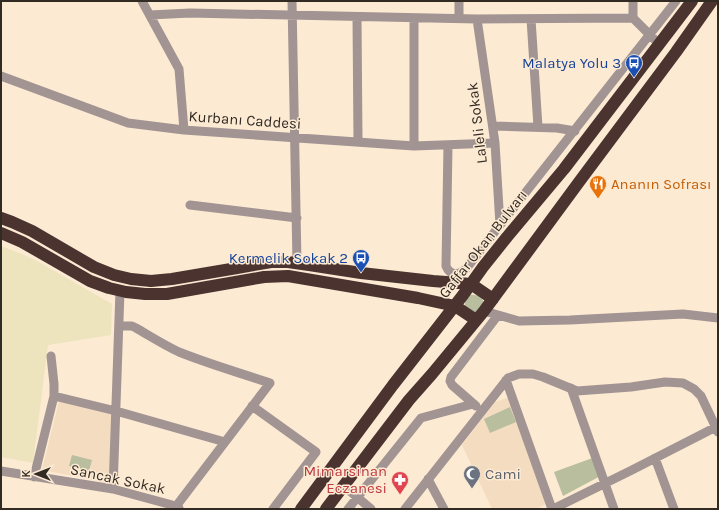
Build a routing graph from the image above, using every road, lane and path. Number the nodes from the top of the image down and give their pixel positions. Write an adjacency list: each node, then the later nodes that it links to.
1 (142, 1): 8 (street)
2 (292, 1): 9 (street)
3 (459, 1): 12 (street)
4 (633, 1): 13 (street)
5 (676, 1): 16 (street)
6 (692, 1): 17 (highway, Gaffar Okan Bulvarı)
7 (712, 1): 36 (highway)
8 (150, 15): 9 (street); 21 (street)
9 (292, 16): 10 (street); 23 (street)
10 (357, 17): 11 (street); 24 (street)
11 (414, 18): 12 (street); 27 (street)
12 (459, 18): 14 (street)
13 (633, 18): 15 (street); 16 (street)
14 (477, 19): 15 (street); 19 (street, Laleli Sokak)
15 (531, 19): 20 (street)
16 (650, 34): 17 (street); 22 (street)
17 (659, 44): 34 (highway, Gaffar Okan Bulvarı)
18 (1, 76): 21 (street, Kurbanı Caddesi)
19 (493, 126): 20 (street); 25 (street, Laleli Sokak)
20 (538, 127): 22 (street)
21 (184, 130): 23 (street, Kurbanı Caddesi)
22 (575, 130): 31 (street)
23 (295, 137): 24 (street, Kurbanı Caddesi); 30 (street)
24 (358, 142): 27 (street, Kurbanı Caddesi)
25 (496, 143): 26 (street, Kurbanı Caddesi); 31 (street, Laleli Sokak)
26 (448, 145): 27 (street, Kurbanı Caddesi); 31 (street)
27 (414, 146)
28 (190, 205): 30 (street)
29 (1, 218): 33 (highway)
30 (297, 218): 33 (street)
31 (500, 225)
32 (1, 233): 35 (highway)
33 (298, 263): 34 (highway)
34 (471, 284): 36 (highway); 37 (highway, Gaffar Okan Bulvarı)
35 (120, 291): 37 (highway); 41 (street)
36 (493, 299): 38 (highway)
37 (455, 306): 38 (highway); 62 (highway, Gaffar Okan Bulvarı)
38 (480, 315): 39 (street); 57 (highway)
39 (498, 315): 40 (street); 46 (street)
40 (718, 318)
41 (119, 326): 47 (street); 48 (street)
42 (51, 356): 45 (street)
43 (506, 380): 44 (street); 49 (street); 68 (street)
44 (571, 388): 50 (street); 56 (street)
45 (54, 396): 48 (street); 54 (street)
46 (473, 404): 49 (street); 59 (street)
47 (252, 406): 51 (street); 61 (street)
48 (116, 411): 51 (street); 58 (street)
49 (482, 411): 55 (street)
50 (717, 428): 52 (street)
51 (225, 442): 60 (street)
52 (655, 458): 56 (street); 70 (street)
53 (1, 471): 54 (street, Sancak Sokak)
54 (34, 477): 58 (street, Sancak Sokak)
55 (428, 479): 66 (street); 67 (street)
56 (605, 484): 68 (street); 69 (street)
57 (344, 486): 59 (street); 63 (highway)
58 (113, 489): 60 (street, Sancak Sokak)
59 (357, 497): 64 (street); 65 (street)
60 (176, 508)
61 (273, 509)
62 (301, 509)
63 (326, 509)
64 (348, 509)
65 (371, 509)
66 (405, 509)
67 (444, 509)
68 (552, 509)
69 (614, 509)
70 (674, 509)

